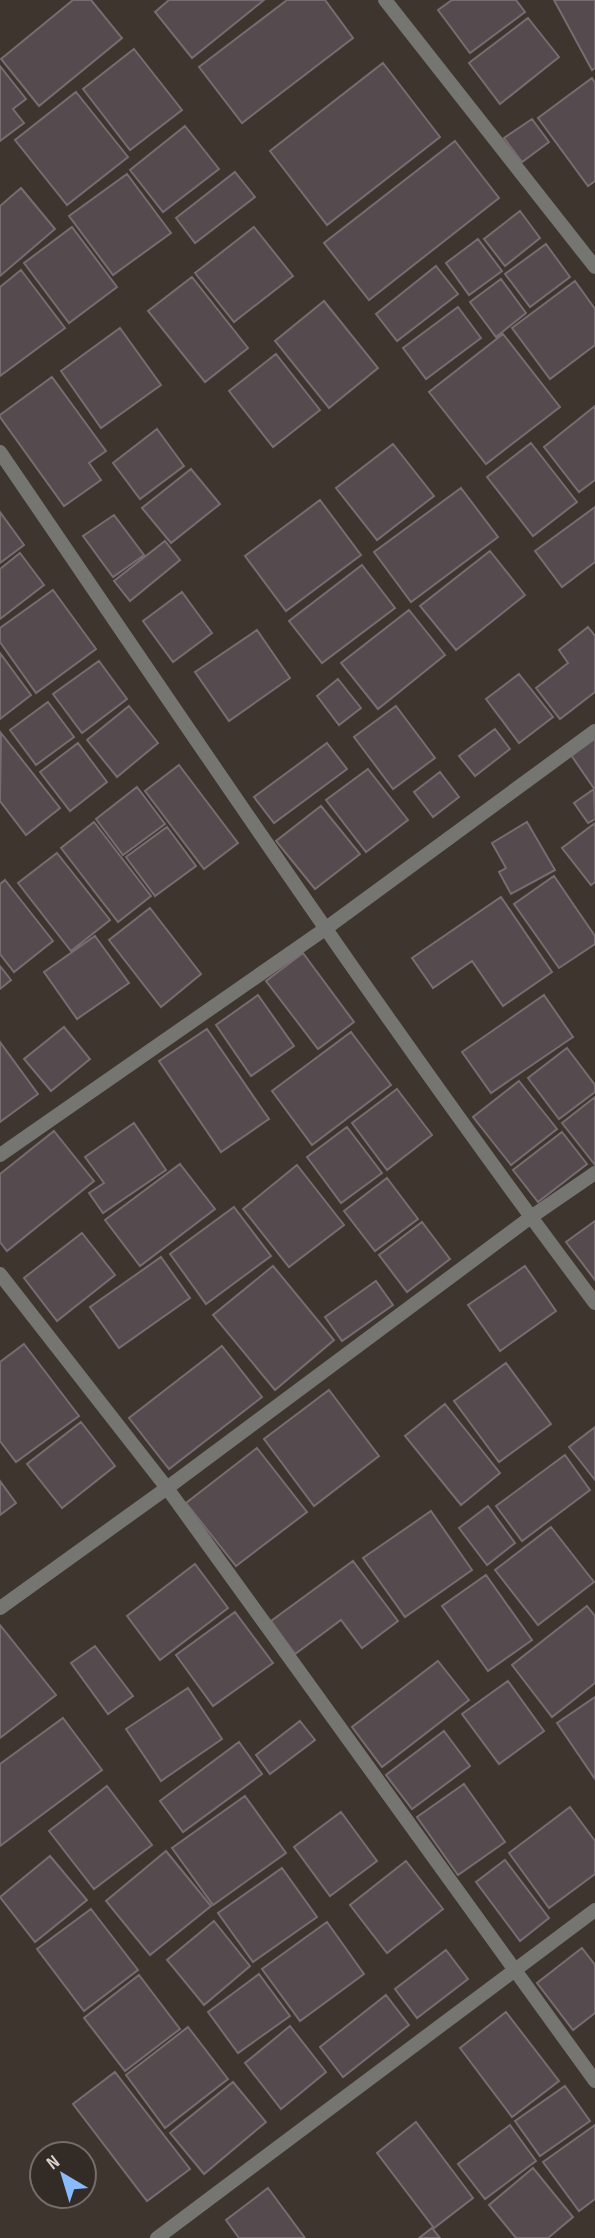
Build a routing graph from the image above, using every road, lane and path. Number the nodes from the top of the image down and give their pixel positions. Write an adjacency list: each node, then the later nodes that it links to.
1 (385, 0): 2 (street)
2 (595, 267)
3 (0, 452): 5 (street)
4 (595, 731): 5 (street)
5 (326, 929): 6 (street); 8 (street)
6 (0, 1155)
7 (595, 1173): 8 (street)
8 (531, 1217): 10 (street); 11 (street)
9 (0, 1273): 11 (street)
10 (595, 1303)
11 (167, 1488): 12 (street); 14 (street)
12 (0, 1608)
13 (595, 1910): 14 (street)
14 (516, 1970): 15 (street); 16 (street)
15 (595, 2081)
16 (157, 2238)

